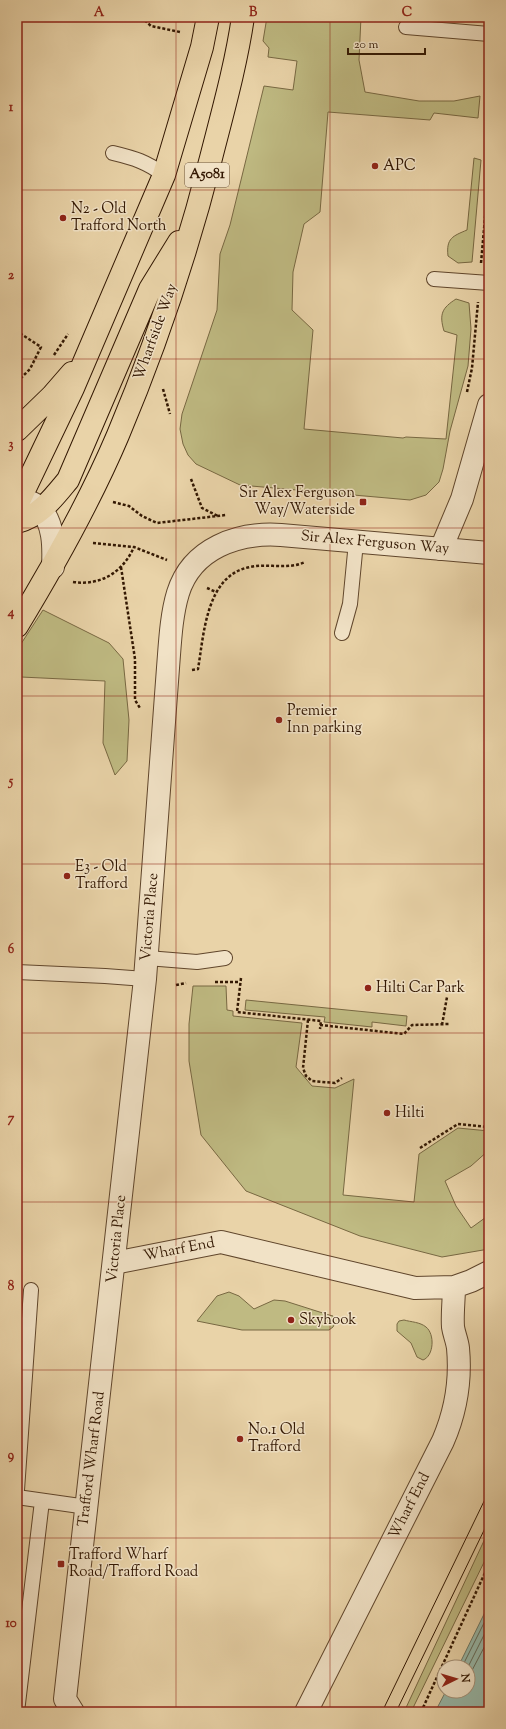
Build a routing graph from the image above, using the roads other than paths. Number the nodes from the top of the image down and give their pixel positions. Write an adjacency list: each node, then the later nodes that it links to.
1 (208, 17): 6 (highway, A5081)
2 (243, 17): 7 (highway, Wharfside Way / A5081)
3 (406, 27): 4 (lane)
4 (489, 34)
5 (113, 153): 6 (lane)
6 (164, 176): 10 (highway, A5081)
7 (196, 214): 14 (highway); 20 (highway, Wharfside Way / A5081)
8 (434, 279): 9 (lane)
9 (484, 283)
10 (87, 355): 12 (highway); 13 (highway, A5081)
11 (489, 405): 18 (street)
12 (17, 430)
13 (18, 500): 14 (street)
14 (41, 509): 15 (highway); 20 (street)
15 (17, 522)
16 (260, 535): 17 (street, Sir Alex Ferguson Way); 24 (street, Victoria Place)
17 (356, 542): 18 (street, Sir Alex Ferguson Way); 22 (lane)
18 (441, 549): 19 (street, Sir Alex Ferguson Way)
19 (489, 553)
20 (53, 567): 21 (highway, Wharfside Way / A5081)
21 (17, 626)
22 (342, 633)
23 (225, 958): 24 (lane)
24 (146, 969): 25 (lane); 26 (street, Victoria Place)
25 (17, 972)
26 (114, 1263): 28 (street, Wharf End); 30 (street, Victoria Place)
27 (489, 1272): 28 (street, Wharf End)
28 (454, 1286): 37 (street, Wharf End)
29 (31, 1290): 31 (lane)
30 (105, 1347): 34 (street, Trafford Wharf Road)
31 (17, 1490)
32 (17, 1497): 33 (lane)
33 (42, 1501): 34 (lane); 36 (lane)
34 (87, 1507): 35 (street, Trafford Wharf Road)
35 (65, 1708)
36 (17, 1712)
37 (306, 1712)

